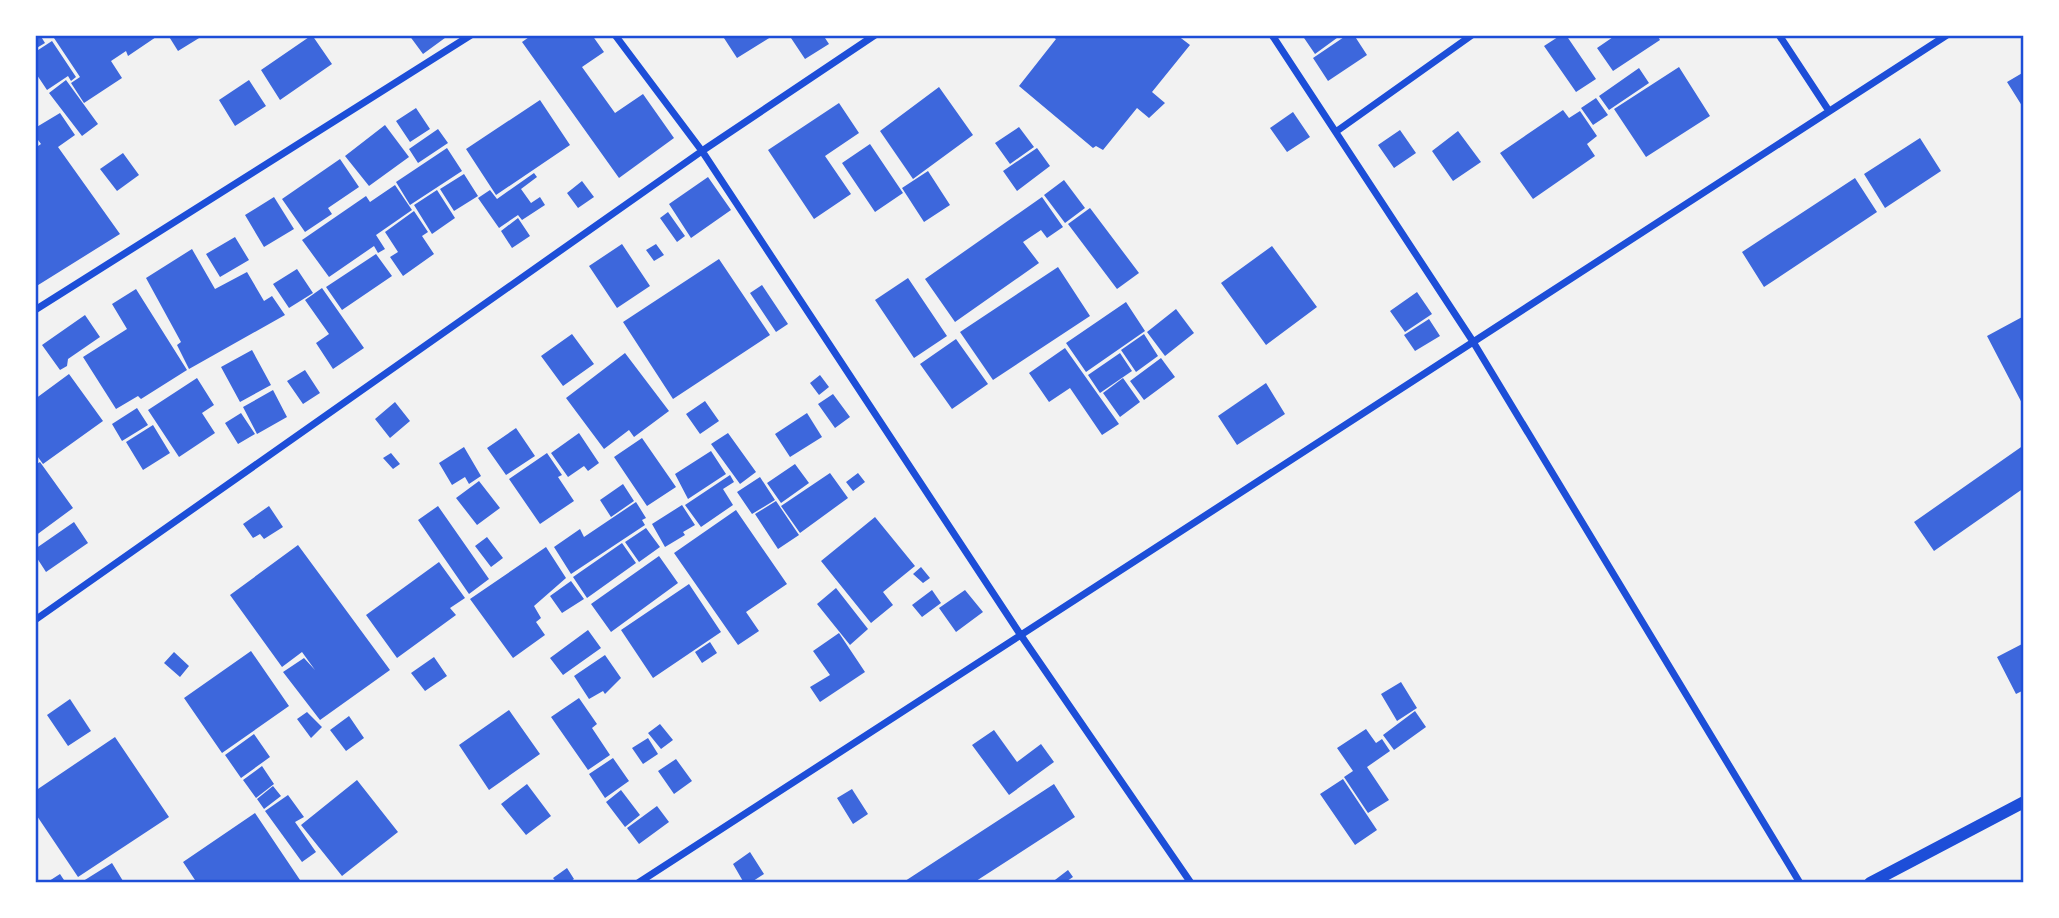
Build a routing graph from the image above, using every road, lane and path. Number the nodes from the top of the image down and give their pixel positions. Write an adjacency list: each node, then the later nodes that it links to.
1 (471, 35): 11 (street)
2 (615, 35): 10 (street)
3 (875, 35): 10 (street)
4 (1272, 35): 9 (street)
5 (1472, 35): 9 (street)
6 (1779, 35): 8 (street)
7 (1947, 35): 8 (street)
8 (1829, 111): 12 (street)
9 (1337, 131): 12 (street)
10 (702, 151): 13 (street); 14 (street)
11 (35, 310)
12 (1472, 340): 14 (street); 18 (street)
13 (35, 620)
14 (1020, 634): 16 (street); 17 (street)
15 (2024, 802): 19 (street)
16 (638, 883)
17 (1191, 883)
18 (1800, 883)
19 (1870, 883)

